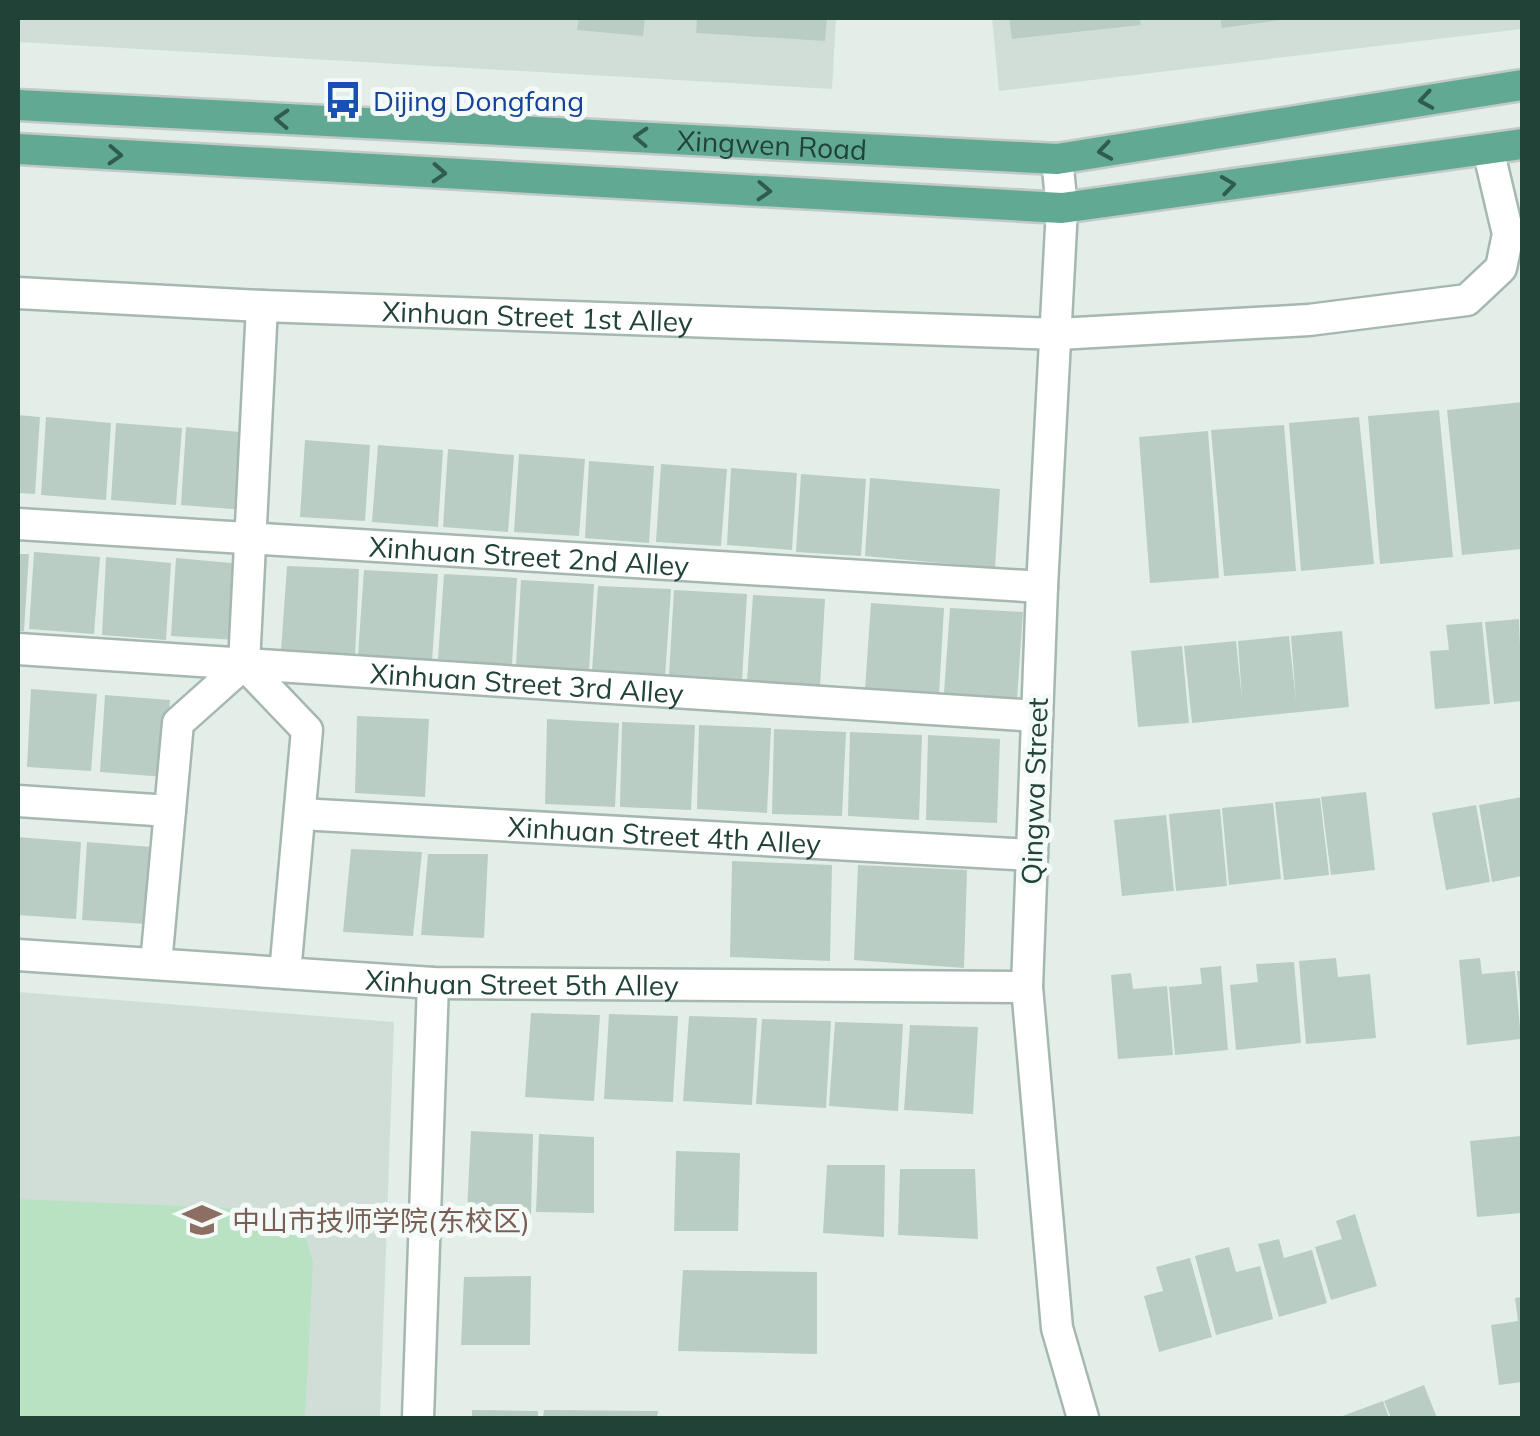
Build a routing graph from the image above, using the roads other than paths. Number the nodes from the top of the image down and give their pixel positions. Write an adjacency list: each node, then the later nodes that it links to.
1 (1522, 85): 6 (main road, Xingwen Road, one-way to 6)
2 (18, 105): 6 (main road, Xingwen Road, one-way to 2)
3 (1522, 144): 5 (main road, Xingwen Road)
4 (18, 149): 7 (main road, Xingwen Road, one-way to 7)
5 (1488, 149): 7 (main road, Xingwen Road, one-way to 5); 10 (street, Xinhuan Street 1st Alley)
6 (1057, 158): 7 (street, Qingwa Street)
7 (1062, 208): 10 (street, Qingwa Street)
8 (18, 293): 9 (street, Xinhuan Street 1st Alley)
9 (262, 306): 10 (street, Xinhuan Street 1st Alley); 12 (street)
10 (1058, 334): 13 (street, Qingwa Street)
11 (18, 524): 12 (street, Xinhuan Street 2nd Alley)
12 (250, 538): 13 (street, Xinhuan Street 2nd Alley); 15 (street)
13 (1042, 587): 16 (street, Qingwa Street)
14 (18, 648): 15 (street, Xinhuan Street 3rd Alley)
15 (244, 664): 16 (street, Xinhuan Street 3rd Alley); 18 (street); 19 (street)
16 (1037, 716): 20 (street, Qingwa Street)
17 (18, 801): 18 (street)
18 (170, 811): 22 (street)
19 (300, 814): 20 (street, Xinhuan Street 4th Alley); 23 (street)
20 (1032, 855): 25 (street, Qingwa Street)
21 (18, 955): 22 (street, Xinhuan Street 5th Alley)
22 (156, 964): 23 (street, Xinhuan Street 5th Alley)
23 (285, 973): 24 (street, Xinhuan Street 5th Alley)
24 (433, 983): 25 (street, Xinhuan Street 5th Alley); 26 (street)
25 (1027, 987): 27 (street, Qingwa Street)
26 (418, 1418)
27 (1083, 1418)

